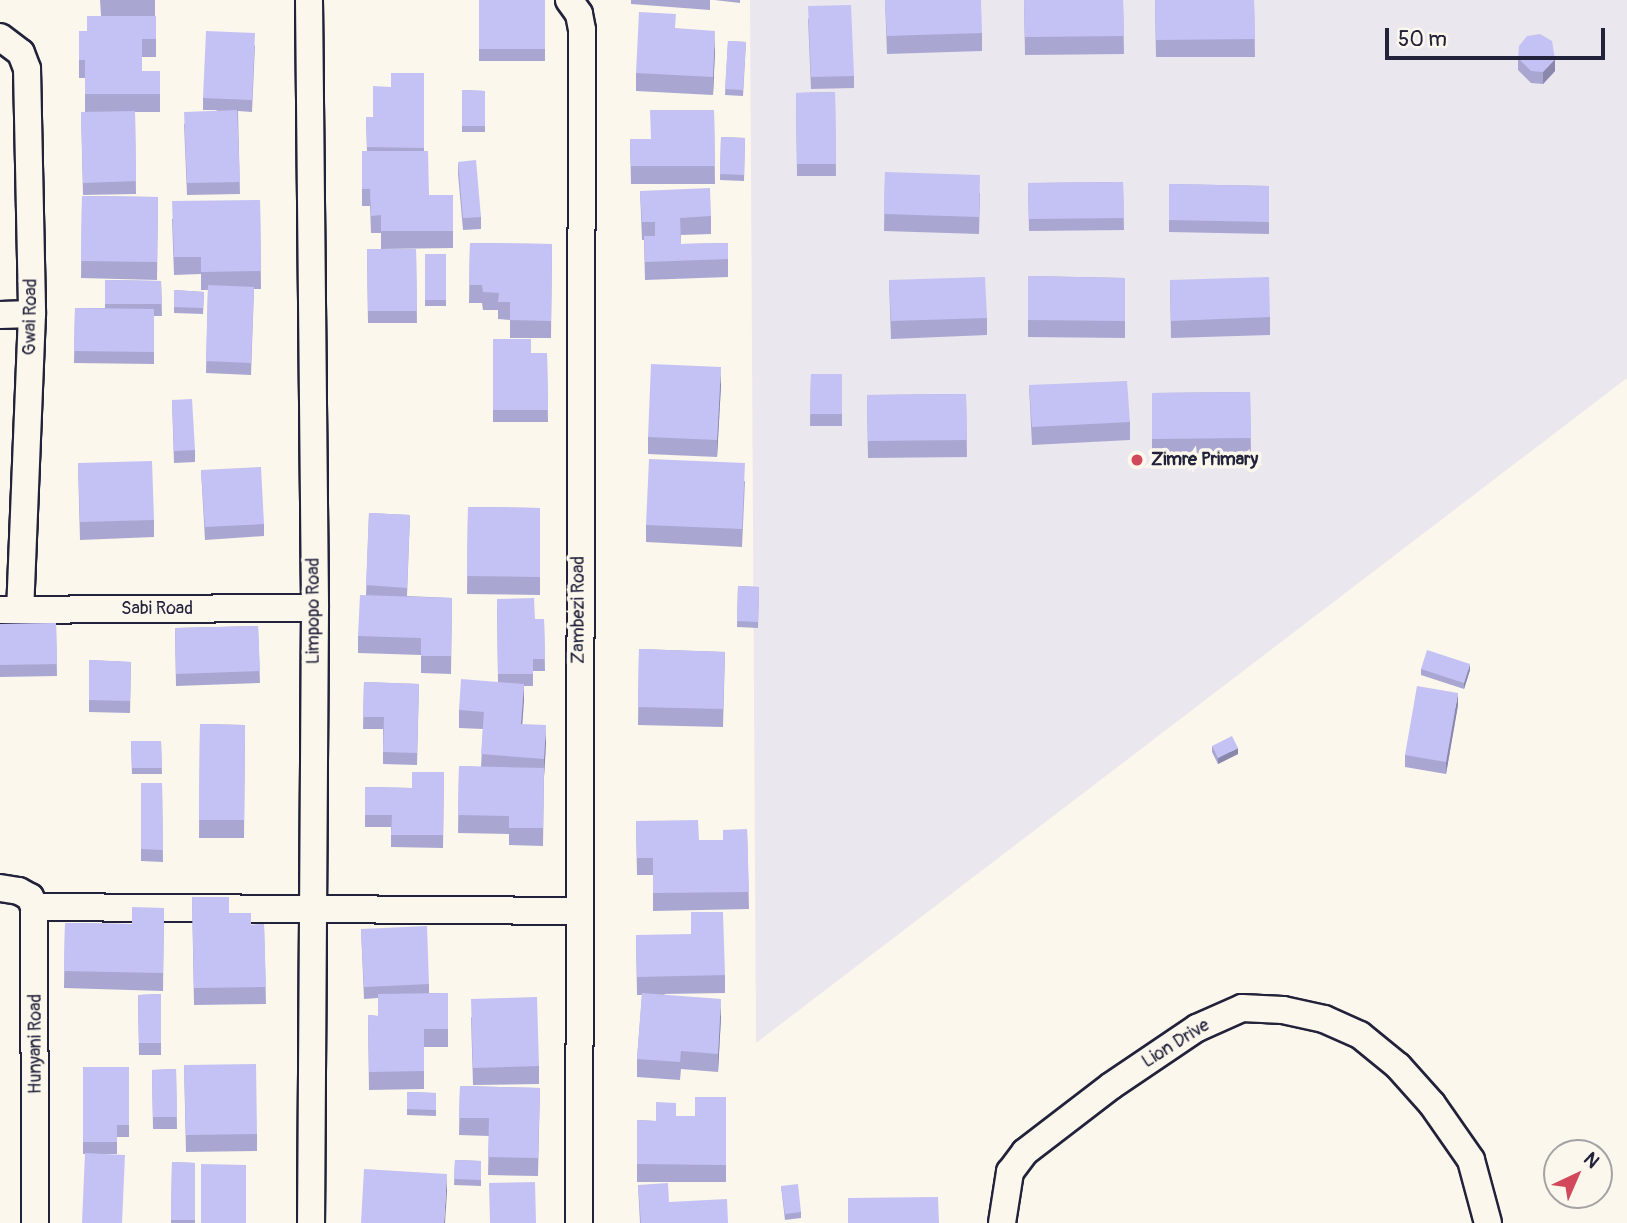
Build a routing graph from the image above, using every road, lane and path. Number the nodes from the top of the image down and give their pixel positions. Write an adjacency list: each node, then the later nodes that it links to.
1 (309, 0): 6 (street, Limpopo Road)
2 (569, 0): 11 (street, Zambezi Road)
3 (0, 37): 4 (street, Gwai Road)
4 (32, 314): 5 (street); 7 (street, Gwai Road)
5 (0, 315)
6 (314, 608): 7 (street, Sabi Road); 10 (street, Limpopo Road)
7 (10, 609)
8 (0, 888): 9 (street)
9 (34, 907): 10 (street); 12 (street, Hunyani Road)
10 (311, 909): 11 (street); 13 (street, Limpopo Road)
11 (578, 911): 14 (street, Zambezi Road)
12 (35, 1223)
13 (311, 1223)
14 (579, 1223)
15 (1002, 1223): 16 (street, Lion Drive)
16 (1488, 1223)

